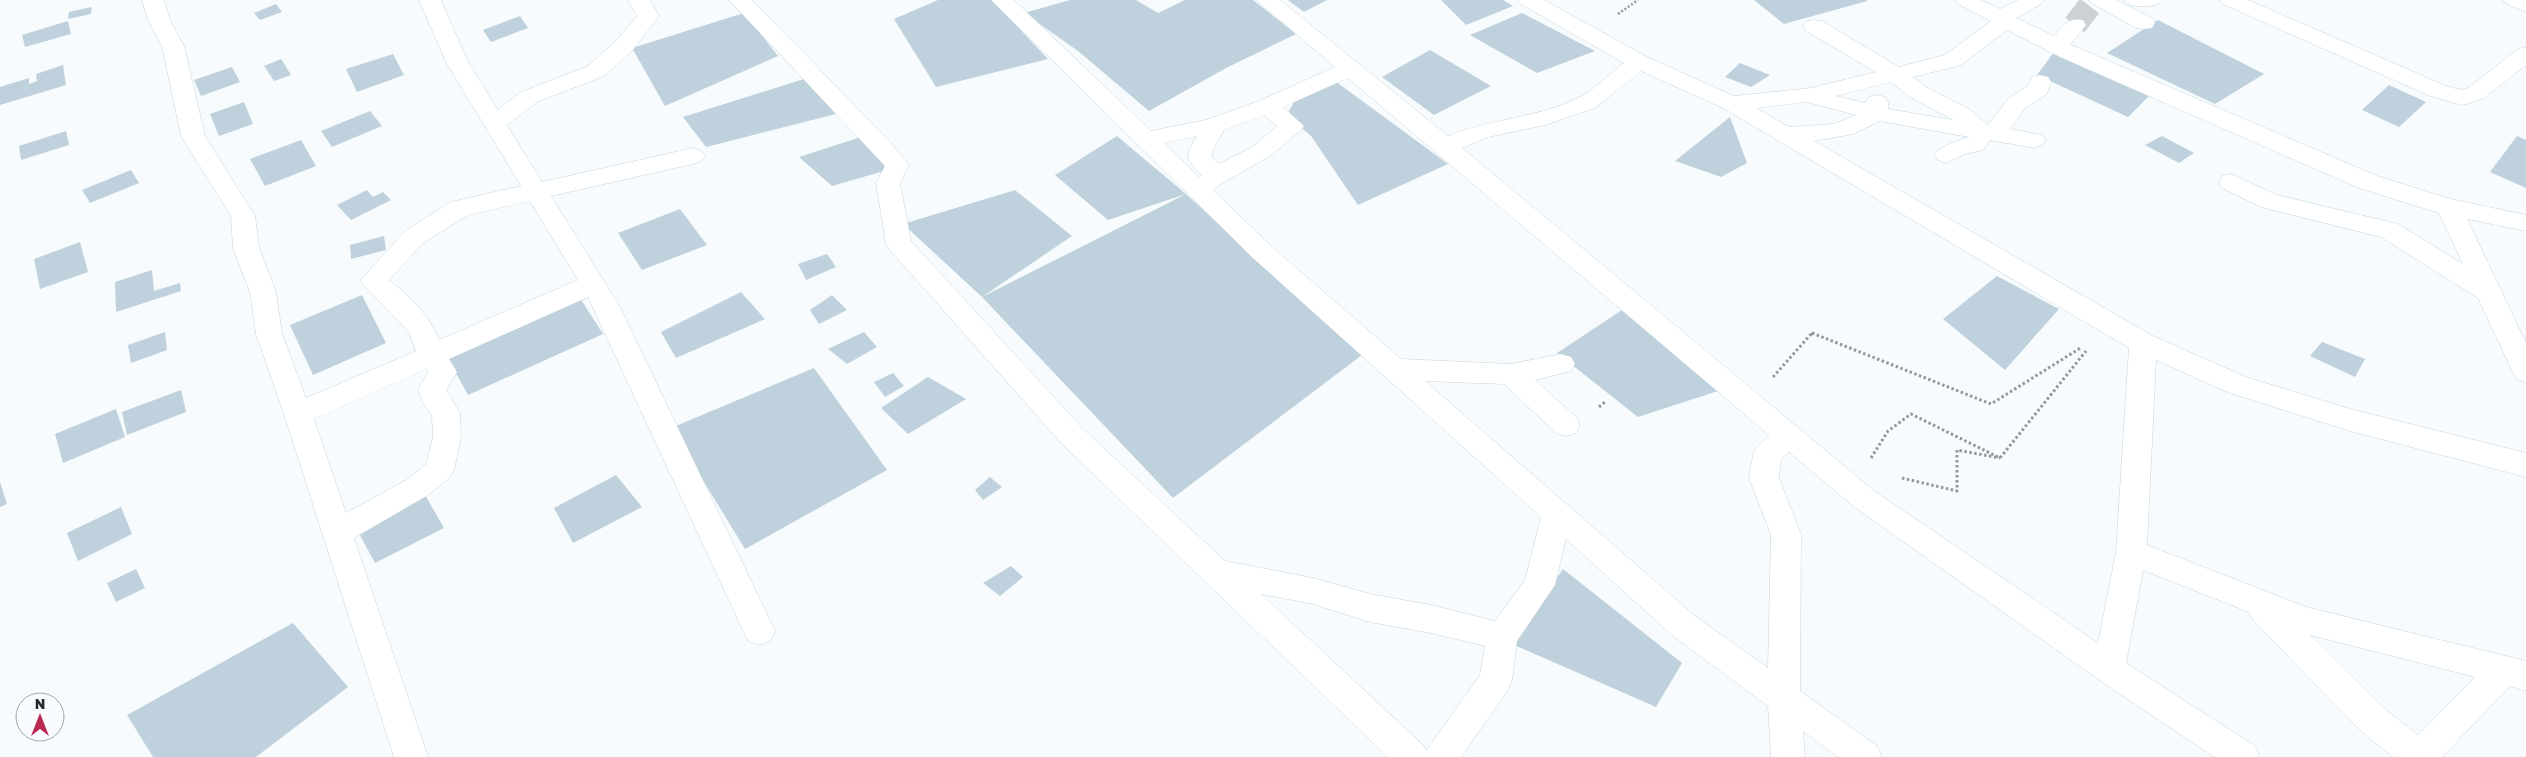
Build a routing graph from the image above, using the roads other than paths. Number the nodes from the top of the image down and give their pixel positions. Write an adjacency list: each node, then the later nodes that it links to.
1 (153, 0): 53 (street)
2 (430, 0): 31 (street)
3 (639, 0): 31 (street)
4 (1002, 0): 35 (street)
5 (1267, 0): 24 (street)
6 (1528, 0): 23 (street)
7 (1965, 0): 17 (street)
8 (2034, 0): 17 (street)
9 (2100, 0): 18 (street)
10 (2135, 0): 11 (street)
11 (2151, 0)
12 (2216, 0): 15 (street)
13 (2514, 0): 16 (street)
14 (742, 1): 60 (street)
15 (2234, 2): 22 (street)
16 (2526, 6)
17 (2002, 19): 21 (street); 25 (street)
18 (2144, 23)
19 (2074, 25): 21 (street)
20 (1814, 26): 25 (street)
21 (2057, 47): 43 (street)
22 (2526, 54)
23 (1639, 62): 28 (street); 37 (street)
24 (1351, 68): 29 (street); 37 (street)
25 (1895, 74): 27 (street); 30 (street); 33 (street)
26 (2040, 82): 33 (street)
27 (1805, 96): 28 (street); 30 (street)
28 (1731, 103): 34 (street)
29 (1267, 106): 32 (street); 41 (street)
30 (1876, 113): 33 (street); 34 (street)
31 (494, 124): 42 (street)
32 (1211, 126): 35 (street); 41 (street)
33 (1989, 133): 36 (street); 38 (street)
34 (1785, 134): 47 (street)
35 (1146, 139): 41 (street)
36 (2034, 140)
37 (1445, 146): 55 (street)
38 (1946, 155)
39 (693, 156): 42 (street)
40 (2231, 182): 46 (street)
41 (1207, 183): 50 (street)
42 (536, 191): 45 (street); 48 (street)
43 (2449, 207): 44 (street); 46 (street)
44 (2526, 223)
45 (593, 284): 48 (street); 62 (street)
46 (2489, 292): 51 (street)
47 (2143, 344): 56 (street); 59 (street)
48 (432, 354): 53 (street); 58 (street)
49 (1561, 364): 52 (street)
50 (1394, 369): 52 (street); 57 (street)
51 (2526, 372)
52 (1511, 374): 54 (street)
53 (298, 414): 58 (street)
54 (1566, 425)
55 (1788, 435): 64 (street); 66 (street)
56 (2526, 465)
57 (1557, 513): 63 (street); 66 (street)
58 (337, 533): 67 (street)
59 (2131, 552): 61 (street); 64 (street)
60 (1215, 572): 63 (street); 68 (street)
61 (2254, 601): 65 (street); 73 (street)
62 (759, 631)
63 (1502, 637): 69 (street)
64 (2110, 669): 72 (street)
65 (2515, 673): 73 (street)
66 (1784, 698): 70 (street); 71 (street)
67 (411, 757)
68 (1412, 757)
69 (1440, 757)
70 (1788, 757)
71 (1865, 757)
72 (2243, 757)
73 (2419, 757)

